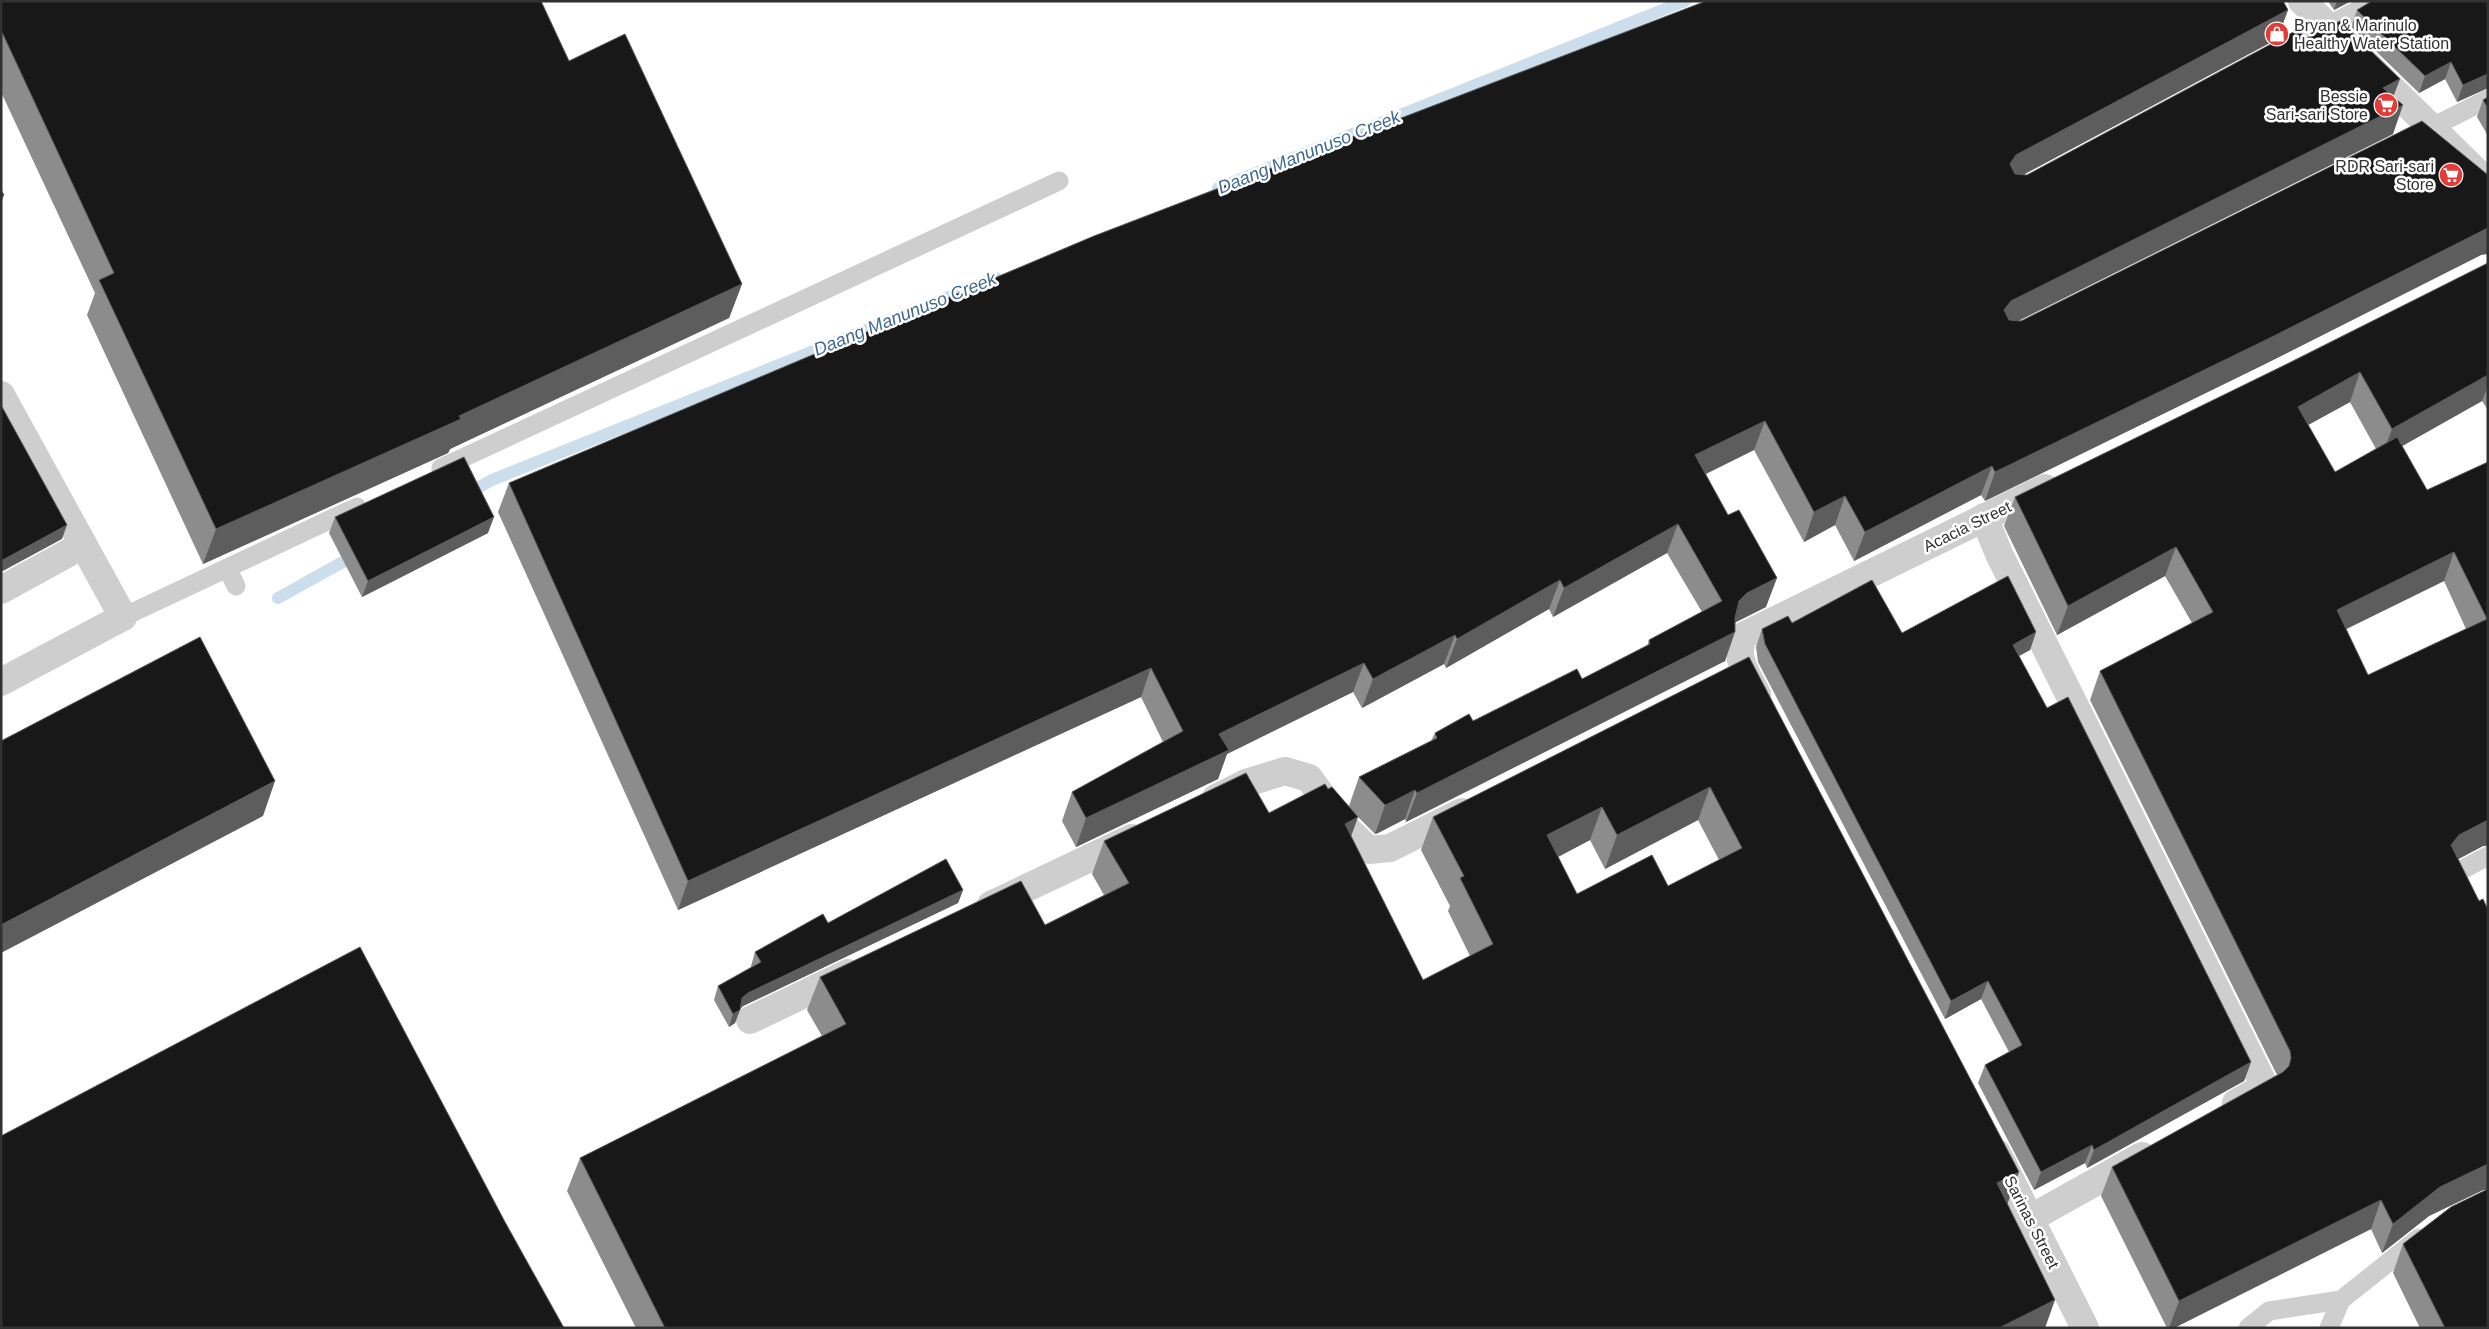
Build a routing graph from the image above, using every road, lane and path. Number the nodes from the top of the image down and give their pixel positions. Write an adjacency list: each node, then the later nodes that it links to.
1 (2302, 1): 3 (street)
2 (2376, 1): 3 (lane)
3 (2328, 25): 4 (lane); 6 (street)
4 (2269, 56)
5 (2488, 98): 6 (lane)
6 (2432, 128): 7 (lane); 9 (street)
7 (2408, 139)
8 (1059, 181): 11 (lane)
9 (2488, 183)
10 (1, 395): 15 (street)
11 (426, 475)
12 (2065, 478): 14 (street, Acacia Street)
13 (371, 500): 16 (lane)
14 (1984, 518): 20 (street, Acacia Street); 32 (street)
15 (83, 545): 18 (street); 19 (street)
16 (227, 568): 17 (lane); 19 (lane)
17 (236, 586)
18 (1, 590)
19 (123, 617): 21 (street)
20 (1744, 669): 22 (street); 23 (street)
21 (1, 682)
22 (1718, 683)
23 (1768, 714)
24 (1488, 799): 25 (street)
25 (1192, 809)
26 (1157, 826): 29 (street)
27 (2488, 856): 28 (lane)
28 (2454, 874)
29 (970, 915)
30 (872, 962): 31 (street)
31 (750, 1020)
32 (2213, 1116)
33 (1984, 1130): 35 (street, Sarinas Street)
34 (2161, 1146): 35 (street)
35 (2031, 1218): 38 (street, Sarinas Street)
36 (2434, 1226): 37 (lane)
37 (2341, 1300): 39 (lane); 40 (lane)
38 (2085, 1328)
39 (2248, 1328)
40 (2329, 1328)

